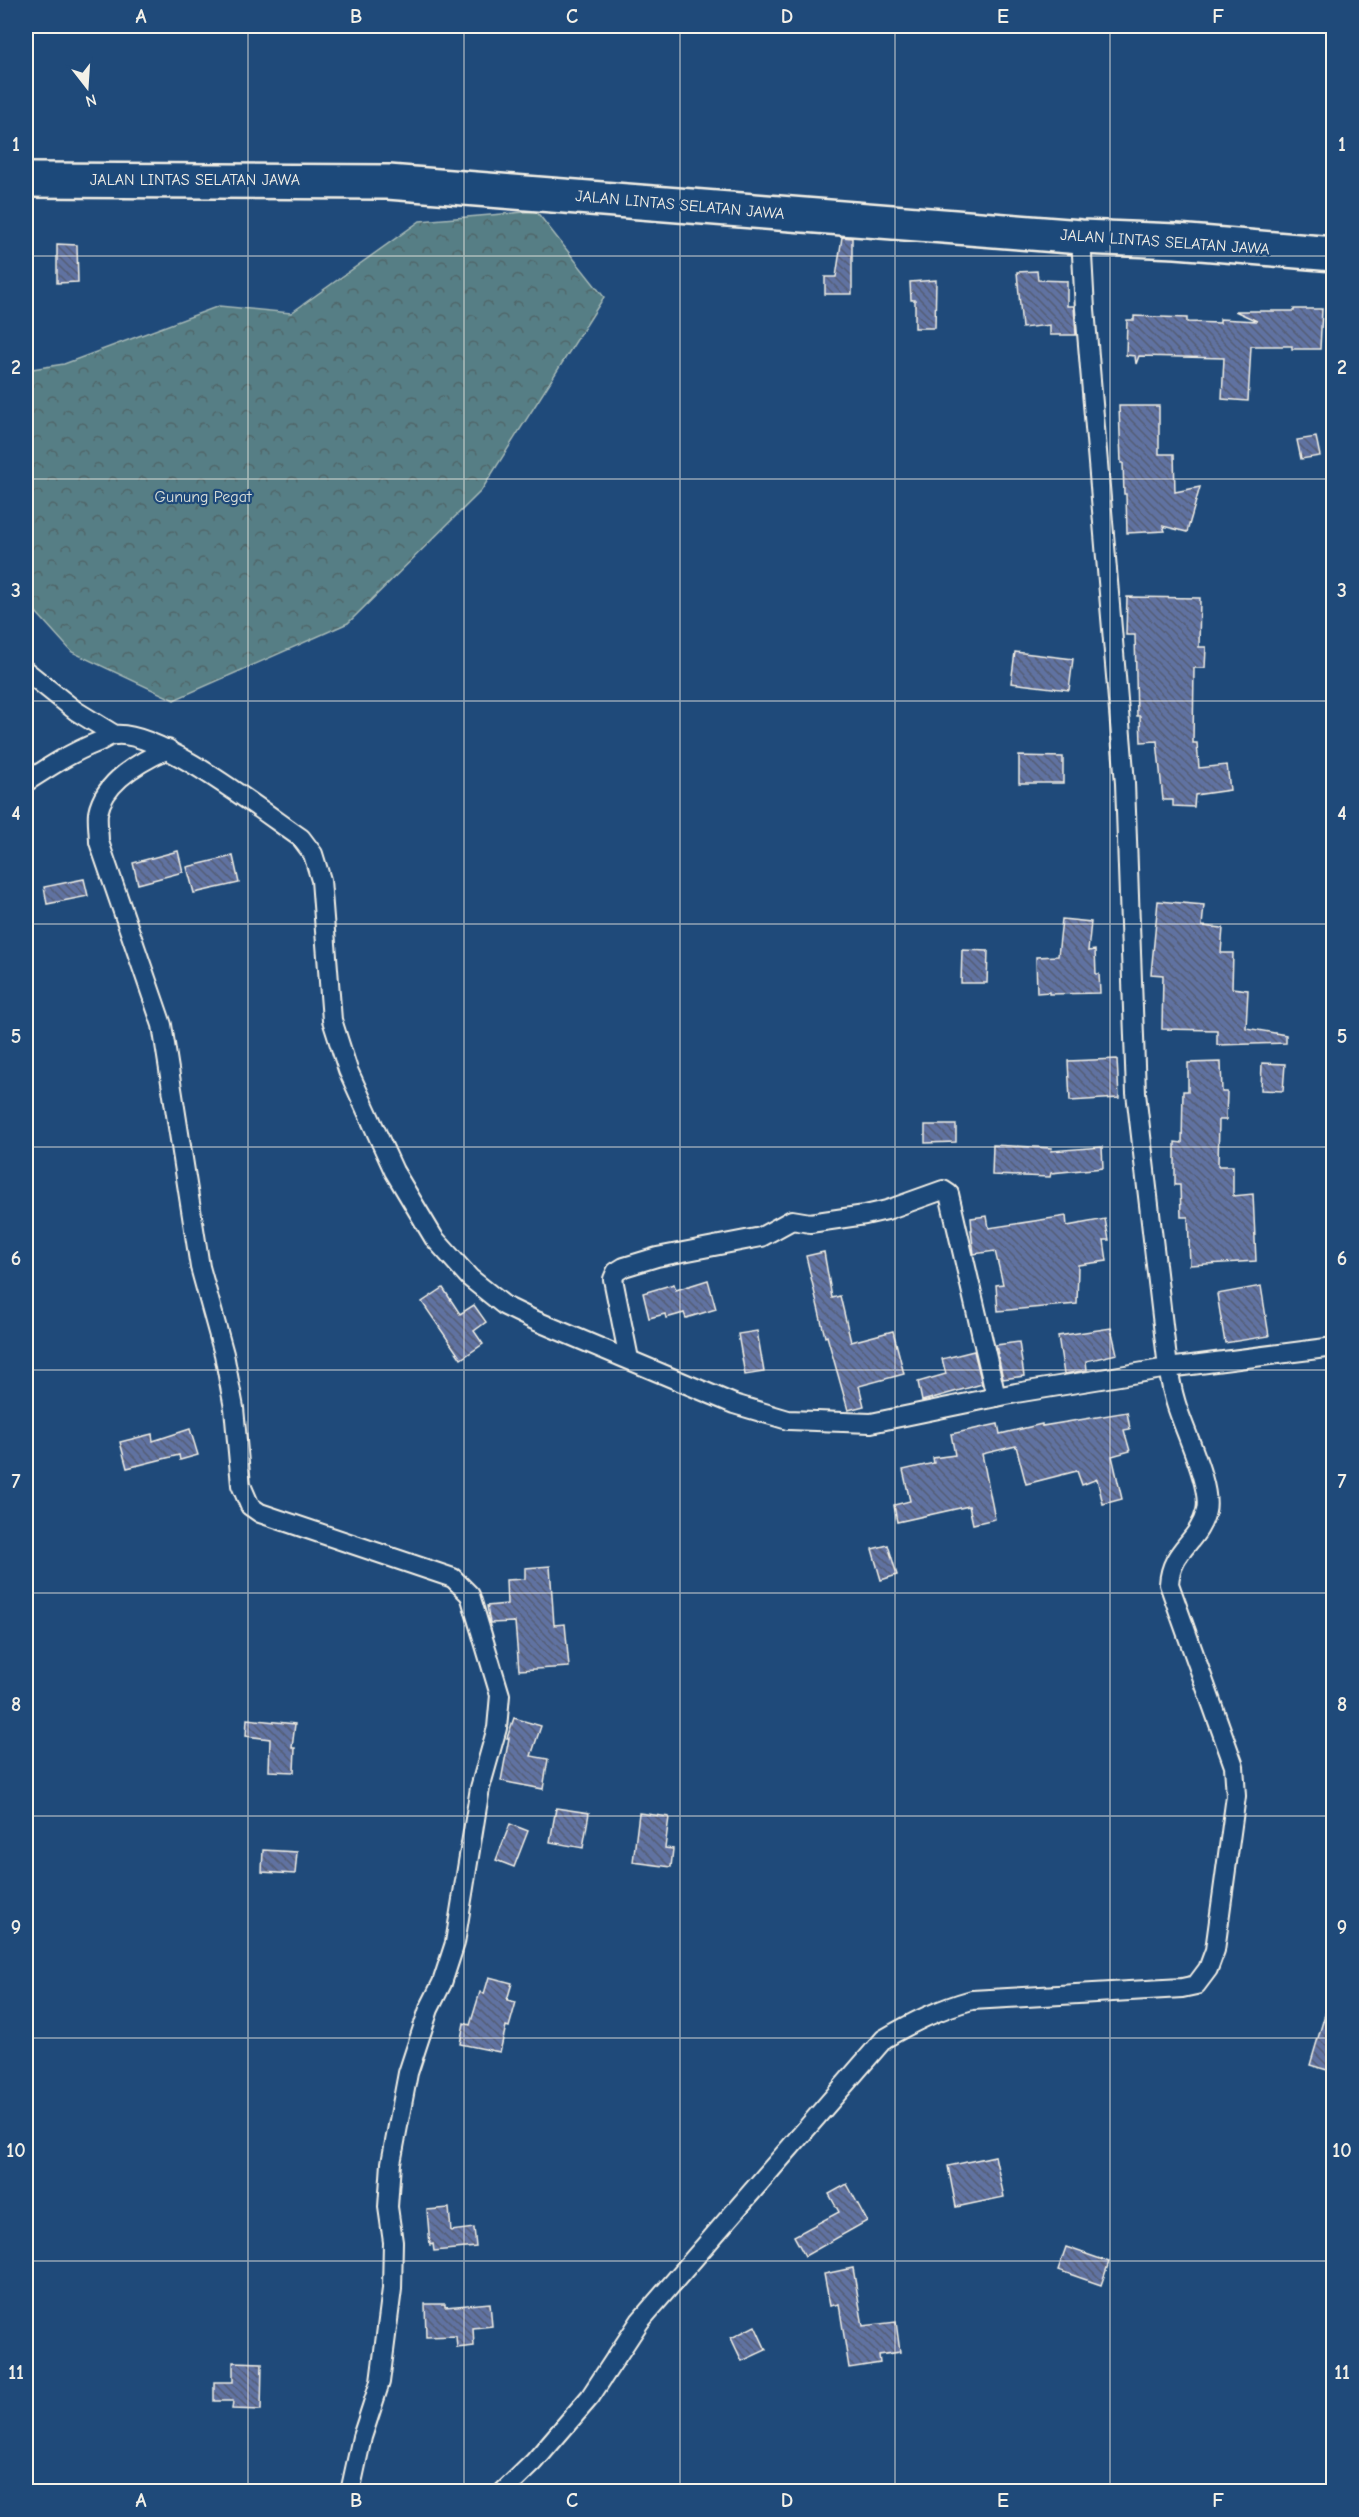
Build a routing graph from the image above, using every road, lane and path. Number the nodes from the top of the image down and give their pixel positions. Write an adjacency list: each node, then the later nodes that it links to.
1 (26, 180): 2 (highway, JALAN LINTAS SELATAN JAWA)
2 (1081, 237): 3 (highway, JALAN LINTAS SELATAN JAWA); 10 (street)
3 (1334, 254)
4 (26, 671): 5 (street)
5 (115, 735): 6 (street); 7 (street)
6 (168, 750): 9 (street); 12 (street)
7 (26, 782)
8 (1334, 1347): 10 (street)
9 (629, 1359): 11 (street); 11 (street)
10 (1168, 1368): 11 (street); 13 (street)
11 (996, 1397)
12 (350, 2492)
13 (503, 2492)

